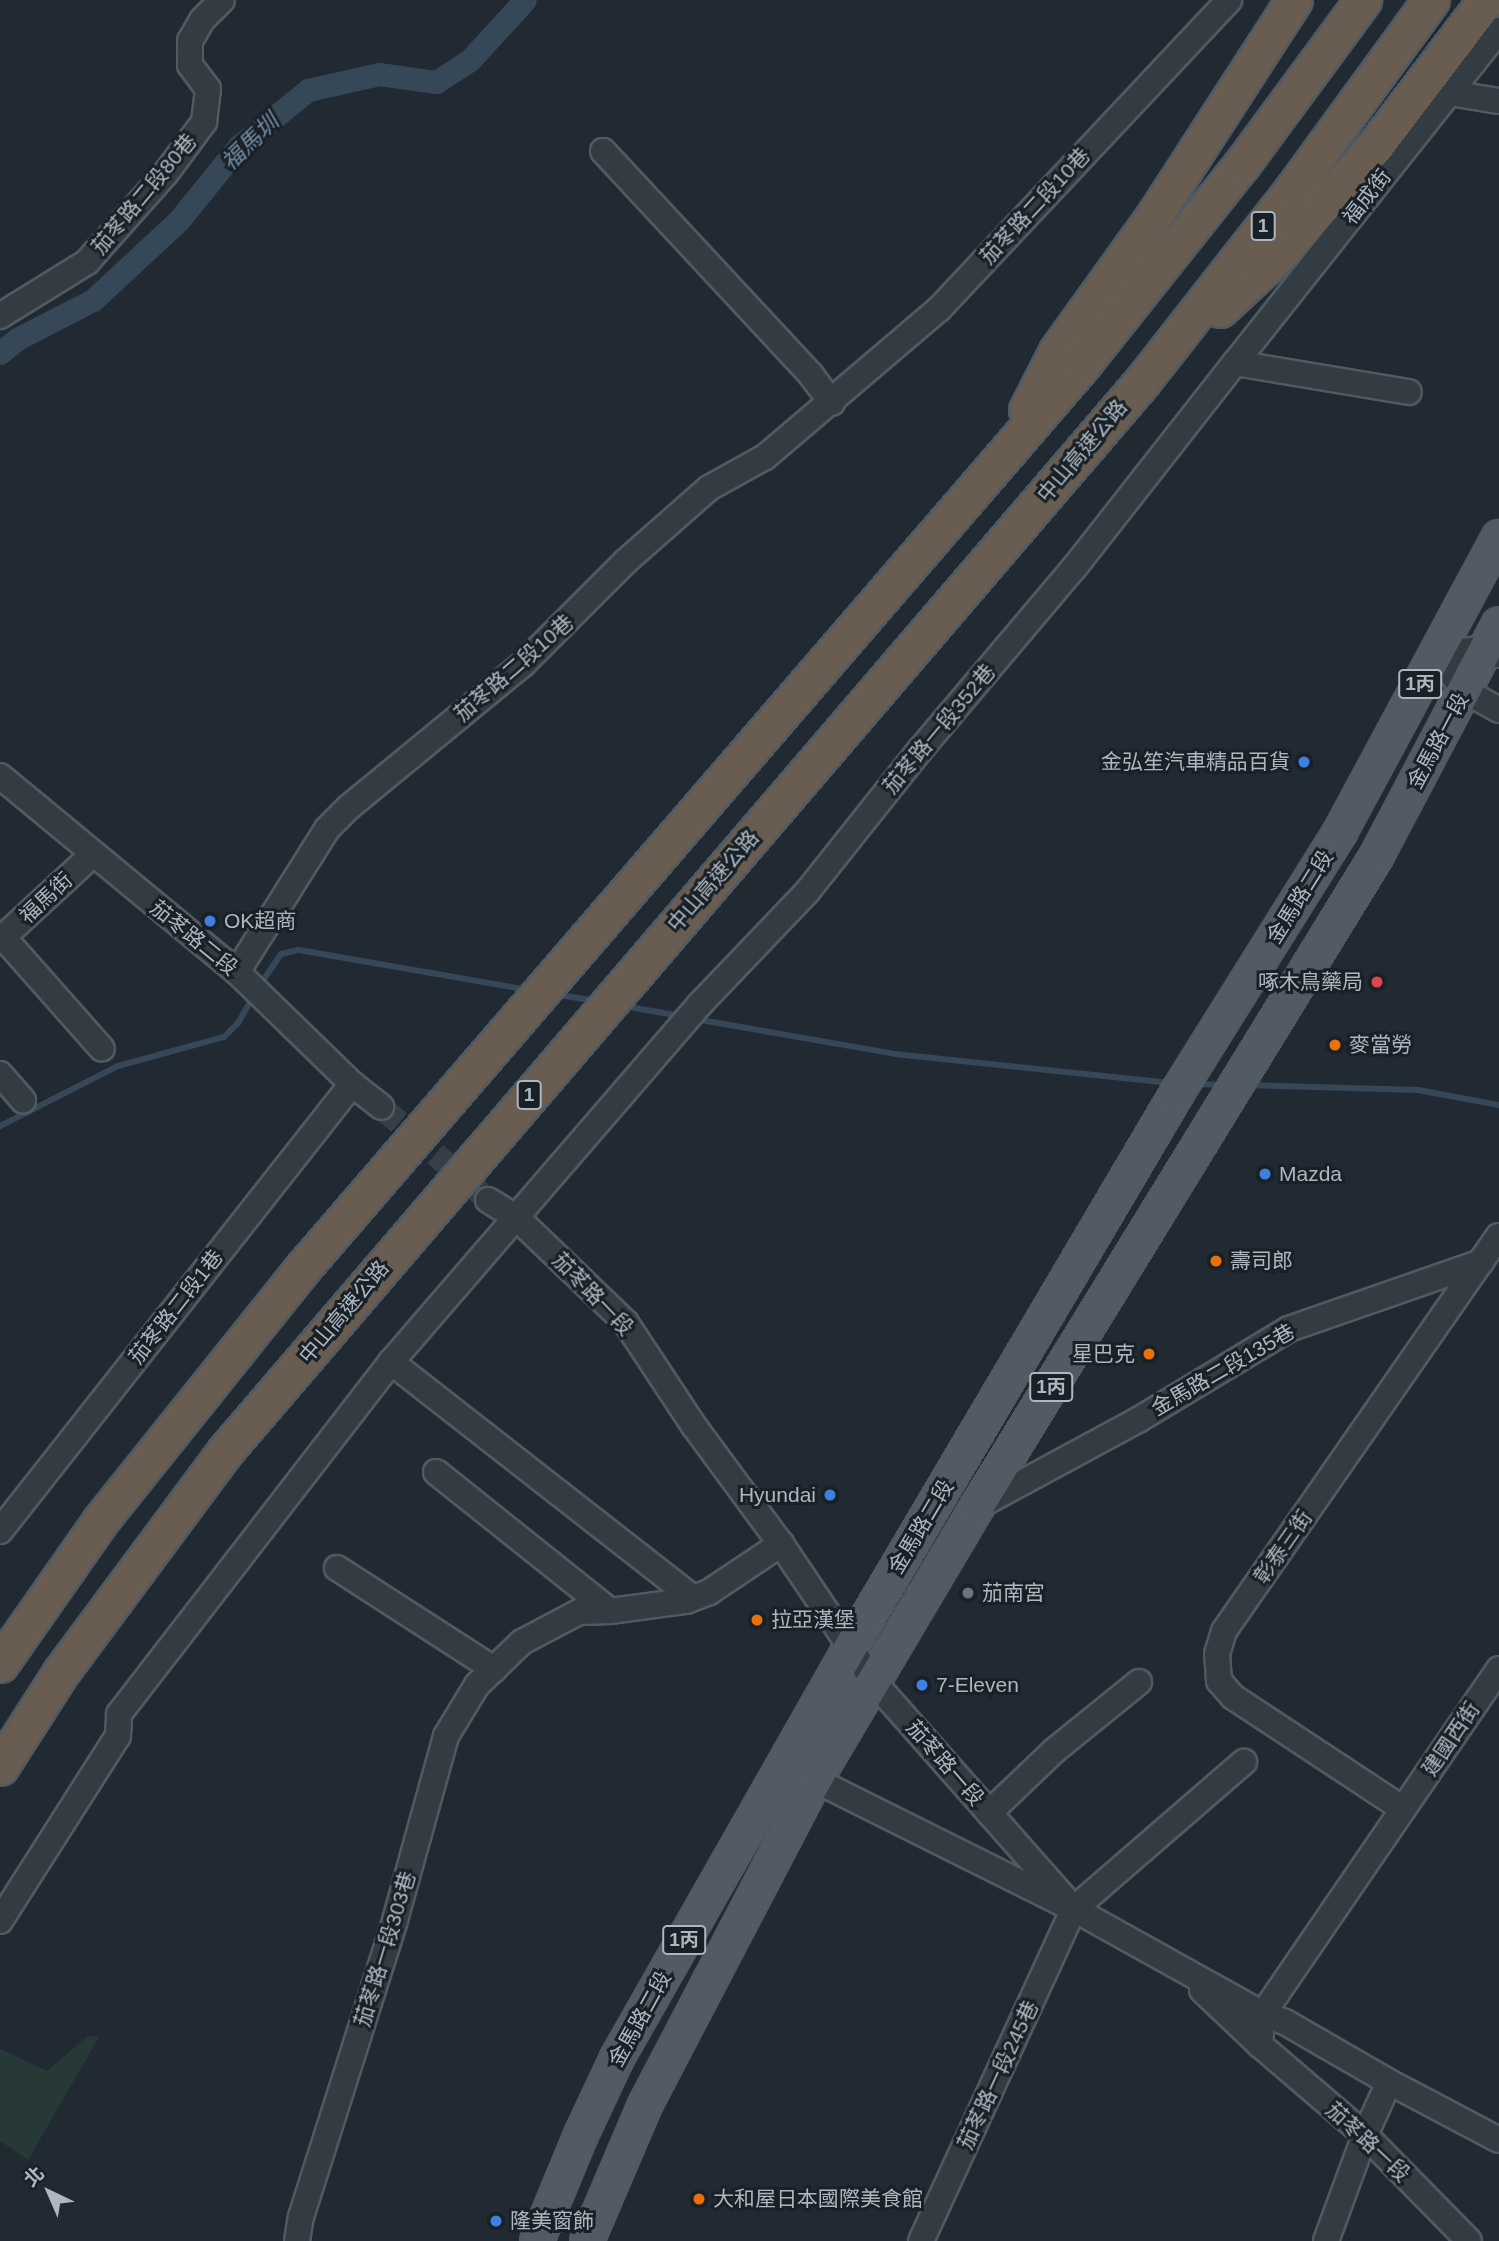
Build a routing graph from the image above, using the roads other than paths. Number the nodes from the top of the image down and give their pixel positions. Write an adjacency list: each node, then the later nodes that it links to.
1 (222, 0): 11 (street, 茄苳路二段80巷)
2 (1229, 0): 15 (street, 茄苳路二段10巷)
3 (1294, 0): 16 (highway)
4 (1363, 0): 16 (highway)
5 (1431, 0): 13 (highway, 中山高速公路 / 1)
6 (1486, 0): 13 (highway)
7 (1499, 30): 8 (street, 福成街)
8 (1450, 93): 9 (street); 12 (street, 福成街)
9 (1499, 102)
10 (603, 150): 15 (street)
11 (0, 316)
12 (1235, 363): 14 (street); 34 (street, 茄苳路一段352巷)
13 (1141, 383): 52 (highway, 中山高速公路 / 1)
14 (1409, 392)
15 (832, 403): 27 (street, 茄苳路二段10巷)
16 (999, 462): 46 (highway)
17 (1499, 537): 19 (main road, 金馬路一段 / 1丙)
18 (1495, 642): 19 (street); 20 (main road, 金馬路一段 / 1丙)
19 (1436, 654): 20 (street); 23 (main road, 金馬路一段 / 1丙)
20 (1465, 691): 21 (street); 25 (main road, 金馬路一段 / 1丙)
21 (1499, 710)
22 (0, 776): 24 (street, 茄苳路二段)
23 (1340, 832): 45 (main road, 金馬路二段 / 1丙)
24 (92, 855): 26 (street, 福馬街); 27 (street, 茄苳路二段)
25 (1376, 857): 39 (main road, 金馬路二段 / 1丙)
26 (2, 939): 28 (street)
27 (250, 985): 30 (street, 茄苳路二段)
28 (102, 1049)
29 (0, 1074): 31 (street)
30 (352, 1084): 32 (street, 茄苳路二段); 40 (street, 茄苳路二段1巷)
31 (23, 1100)
32 (381, 1107)
33 (488, 1200): 34 (street, 茄苳路一段)
34 (517, 1217): 37 (street, 茄苳路一段352巷); 41 (street, 茄苳路一段)
35 (1499, 1236): 36 (street, 彰泰三街)
36 (1481, 1262): 39 (street, 金馬路二段135巷); 54 (street, 彰泰三街)
37 (391, 1362): 43 (street); 57 (street, 茄苳路一段352巷)
38 (436, 1472): 44 (street)
39 (977, 1507): 49 (main road, 金馬路二段 / 1丙)
40 (0, 1531)
41 (781, 1544): 43 (street, 茄苳路一段303巷); 45 (street, 茄苳路一段)
42 (337, 1568): 47 (street)
43 (693, 1598): 44 (street, 茄苳路一段303巷)
44 (610, 1611): 47 (street, 茄苳路一段303巷)
45 (849, 1648): 49 (street, 茄苳路一段); 65 (main road, 金馬路二段 / 1丙)
46 (0, 1664)
47 (494, 1669): 64 (street, 茄苳路一段303巷)
48 (1499, 1669): 54 (street, 建國西街)
49 (873, 1681): 53 (main road, 金馬路二段 / 1丙); 55 (street, 茄苳路一段)
50 (1139, 1682): 55 (street)
51 (1244, 1762): 56 (street)
52 (0, 1767)
53 (816, 1780): 56 (street); 66 (main road, 金馬路二段 / 1丙)
54 (1403, 1809): 59 (street, 建國西街)
55 (989, 1813): 56 (street, 茄苳路一段)
56 (1074, 1909): 58 (street, 茄苳路一段); 67 (street, 茄苳路一段245巷)
57 (0, 1921)
58 (1173, 1962): 59 (street, 茄苳路一段); 60 (street, 茄苳路一段)
59 (1263, 2014): 60 (street); 61 (street, 茄苳路一段)
60 (1260, 2045): 62 (street, 茄苳路一段)
61 (1389, 2082): 62 (street); 63 (street, 茄苳路一段)
62 (1365, 2135): 68 (street); 69 (street, 茄苳路一段)
63 (1499, 2140)
64 (297, 2241)
65 (537, 2241)
66 (587, 2241)
67 (921, 2241)
68 (1326, 2241)
69 (1469, 2241)

